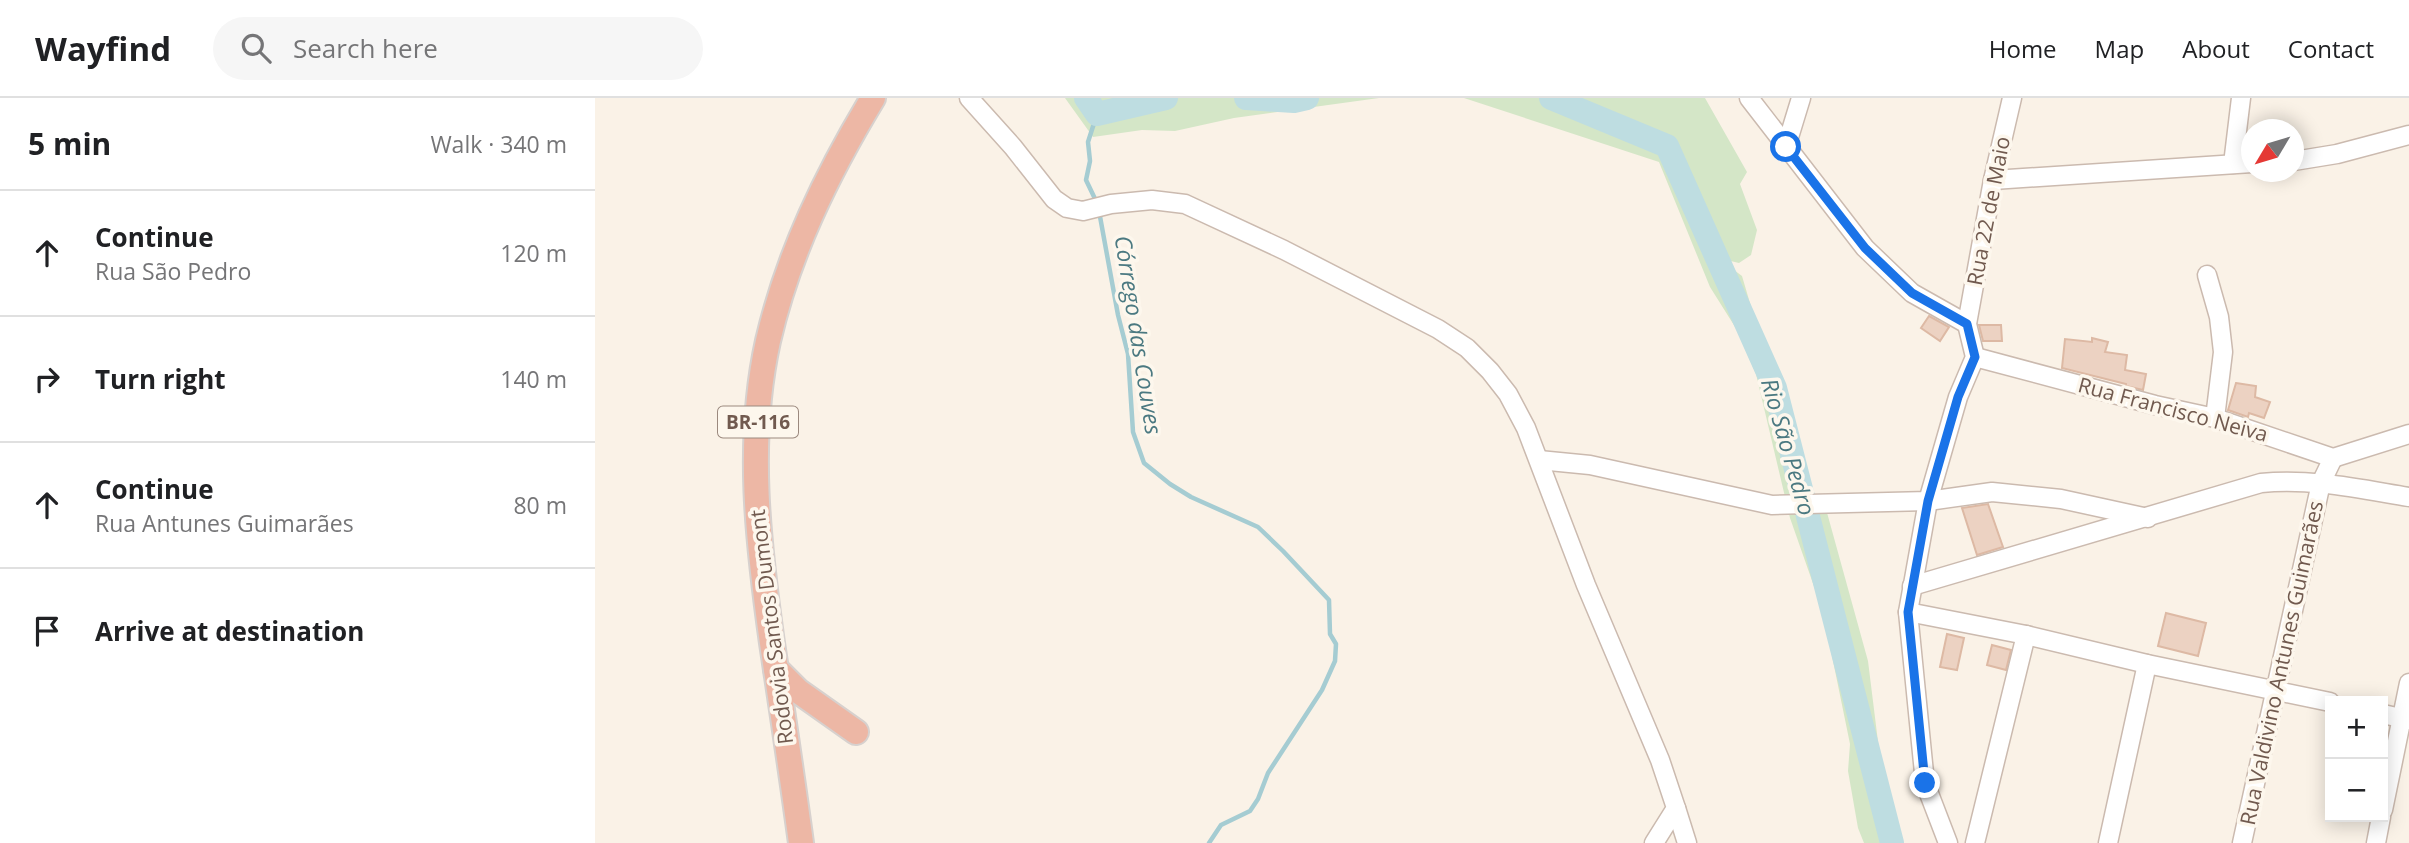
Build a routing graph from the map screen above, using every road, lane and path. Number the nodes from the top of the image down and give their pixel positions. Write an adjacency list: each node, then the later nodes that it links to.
1 (873, 98): 28 (highway, Rodovia Santos Dumont / BR-116)
2 (969, 98): 19 (street)
3 (1749, 98): 8 (street)
4 (1801, 98): 8 (street)
5 (2012, 98): 12 (street, Rua 22 de Maio)
6 (2241, 98): 10 (street)
7 (2406, 140): 9 (street)
8 (1786, 147): 14 (street)
9 (2304, 159)
10 (2233, 164): 11 (street); 12 (street)
11 (2241, 164)
12 (1993, 180): 14 (street, Rua 22 de Maio)
13 (2207, 275): 16 (street)
14 (1967, 324): 15 (street)
15 (1975, 357): 16 (street, Rua Francisco Neiva); 22 (street)
16 (2215, 418): 18 (street, Rua Francisco Neiva)
17 (2409, 434): 18 (street)
18 (2333, 458): 20 (street, Rua Valdivino Antunes Guimarães)
19 (1539, 460): 22 (street); 35 (street)
20 (2321, 483): 21 (street); 23 (street); 30 (street, Rua Valdivino Antunes Guimarães)
21 (2409, 498)
22 (1928, 501): 23 (street); 24 (street)
23 (2148, 518): 24 (street)
24 (1912, 586): 25 (street)
25 (1908, 612): 26 (street); 40 (street)
26 (2026, 635): 27 (street); 41 (street)
27 (2147, 664): 30 (street); 42 (street)
28 (776, 669): 33 (highway); 37 (highway, Rodovia Santos Dumont / BR-116)
29 (2409, 683): 32 (street)
30 (2274, 689): 31 (street); 43 (street, Rua Valdivino Antunes Guimarães)
31 (2325, 701)
32 (2405, 720): 34 (street)
33 (856, 732)
34 (2388, 790)
35 (1676, 808): 38 (street); 39 (street)
36 (2380, 822): 44 (street)
37 (801, 843)
38 (1654, 843)
39 (1687, 843)
40 (1948, 843)
41 (1975, 843)
42 (2108, 843)
43 (2242, 843)
44 (2376, 843)

